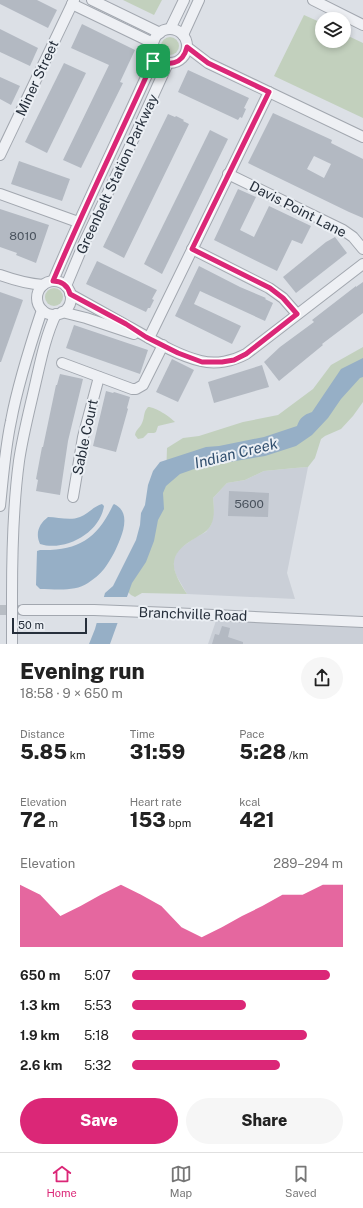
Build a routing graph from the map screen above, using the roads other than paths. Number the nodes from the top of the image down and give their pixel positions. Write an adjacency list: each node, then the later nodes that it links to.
1 (92, 0): 8 (street)
2 (184, 0): 7 (street)
3 (199, 0): 9 (street)
4 (313, 0): 6 (street)
5 (73, 2): 10 (street); 16 (street, Miner Street)
6 (363, 25)
7 (170, 29): 8 (street); 9 (street)
8 (160, 33): 10 (street)
9 (182, 35): 11 (street)
10 (153, 43): 12 (street)
11 (187, 47): 13 (street); 14 (street)
12 (156, 55): 13 (street); 19 (street, Greenbelt Station Parkway)
13 (168, 63): 27 (street, Greenbelt Station Parkway)
14 (269, 92): 15 (street); 17 (street)
15 (363, 137)
16 (0, 155)
17 (228, 174): 20 (street); 21 (street, Davis Point Lane)
18 (0, 194): 19 (street)
19 (78, 222): 25 (street, Greenbelt Station Parkway)
20 (192, 249): 31 (street); 32 (street)
21 (363, 249)
22 (363, 264): 31 (street)
23 (0, 275): 24 (street)
24 (15, 281): 26 (street); 28 (street)
25 (53, 281): 26 (street); 27 (street)
26 (43, 285): 28 (street)
27 (68, 290): 30 (street); 32 (street)
28 (37, 297): 29 (street)
29 (42, 310): 30 (street); 37 (street)
30 (59, 313): 32 (street); 40 (street, bridge)
31 (297, 314): 33 (street)
32 (147, 337): 33 (street)
33 (163, 345): 35 (street)
34 (62, 363): 35 (street)
35 (99, 377): 36 (street, Sable Court)
36 (73, 497)
37 (0, 506)
38 (23, 610): 39 (street, Branchville Road)
39 (363, 622)
40 (12, 644)

